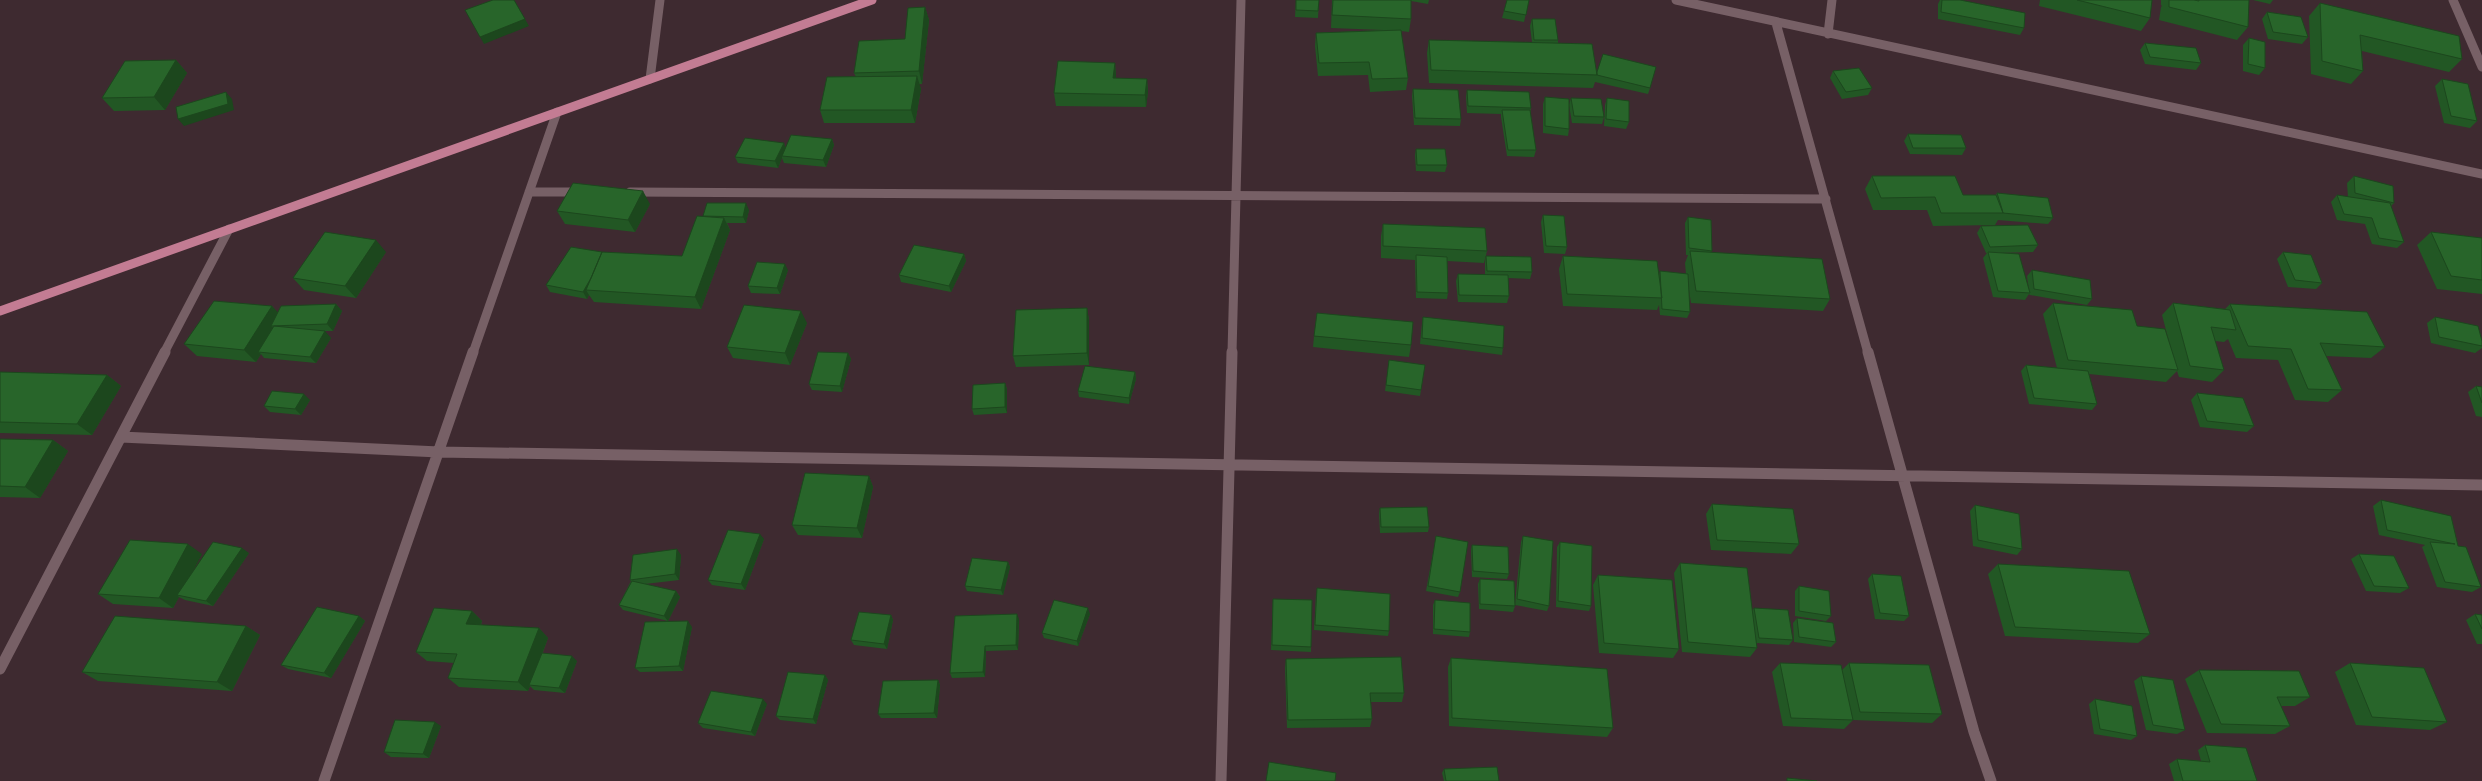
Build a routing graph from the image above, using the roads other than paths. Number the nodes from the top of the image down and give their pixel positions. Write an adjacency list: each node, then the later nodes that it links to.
1 (660, 0): 10 (street)
2 (872, 0): 10 (main road)
3 (1241, 0): 16 (street)
4 (1676, 0): 7 (street)
5 (1832, 0): 8 (street)
6 (2454, 0): 9 (street)
7 (1776, 23): 8 (street); 17 (street)
8 (1828, 34): 12 (street)
9 (2482, 67)
10 (650, 79): 11 (main road)
11 (557, 112): 13 (street); 18 (main road)
12 (2482, 174)
13 (529, 192): 14 (street); 21 (street)
14 (593, 192)
15 (616, 192): 16 (street)
16 (1236, 196): 17 (street); 22 (street)
17 (1826, 199): 23 (street)
18 (229, 229): 19 (main road); 20 (street)
19 (0, 311)
20 (121, 437): 21 (street); 25 (street)
21 (439, 452): 22 (street); 26 (street)
22 (1229, 464): 23 (street); 27 (street)
23 (1903, 475): 24 (street); 28 (street)
24 (2482, 484)
25 (0, 669)
26 (324, 781)
27 (1221, 781)
28 (1991, 781)

